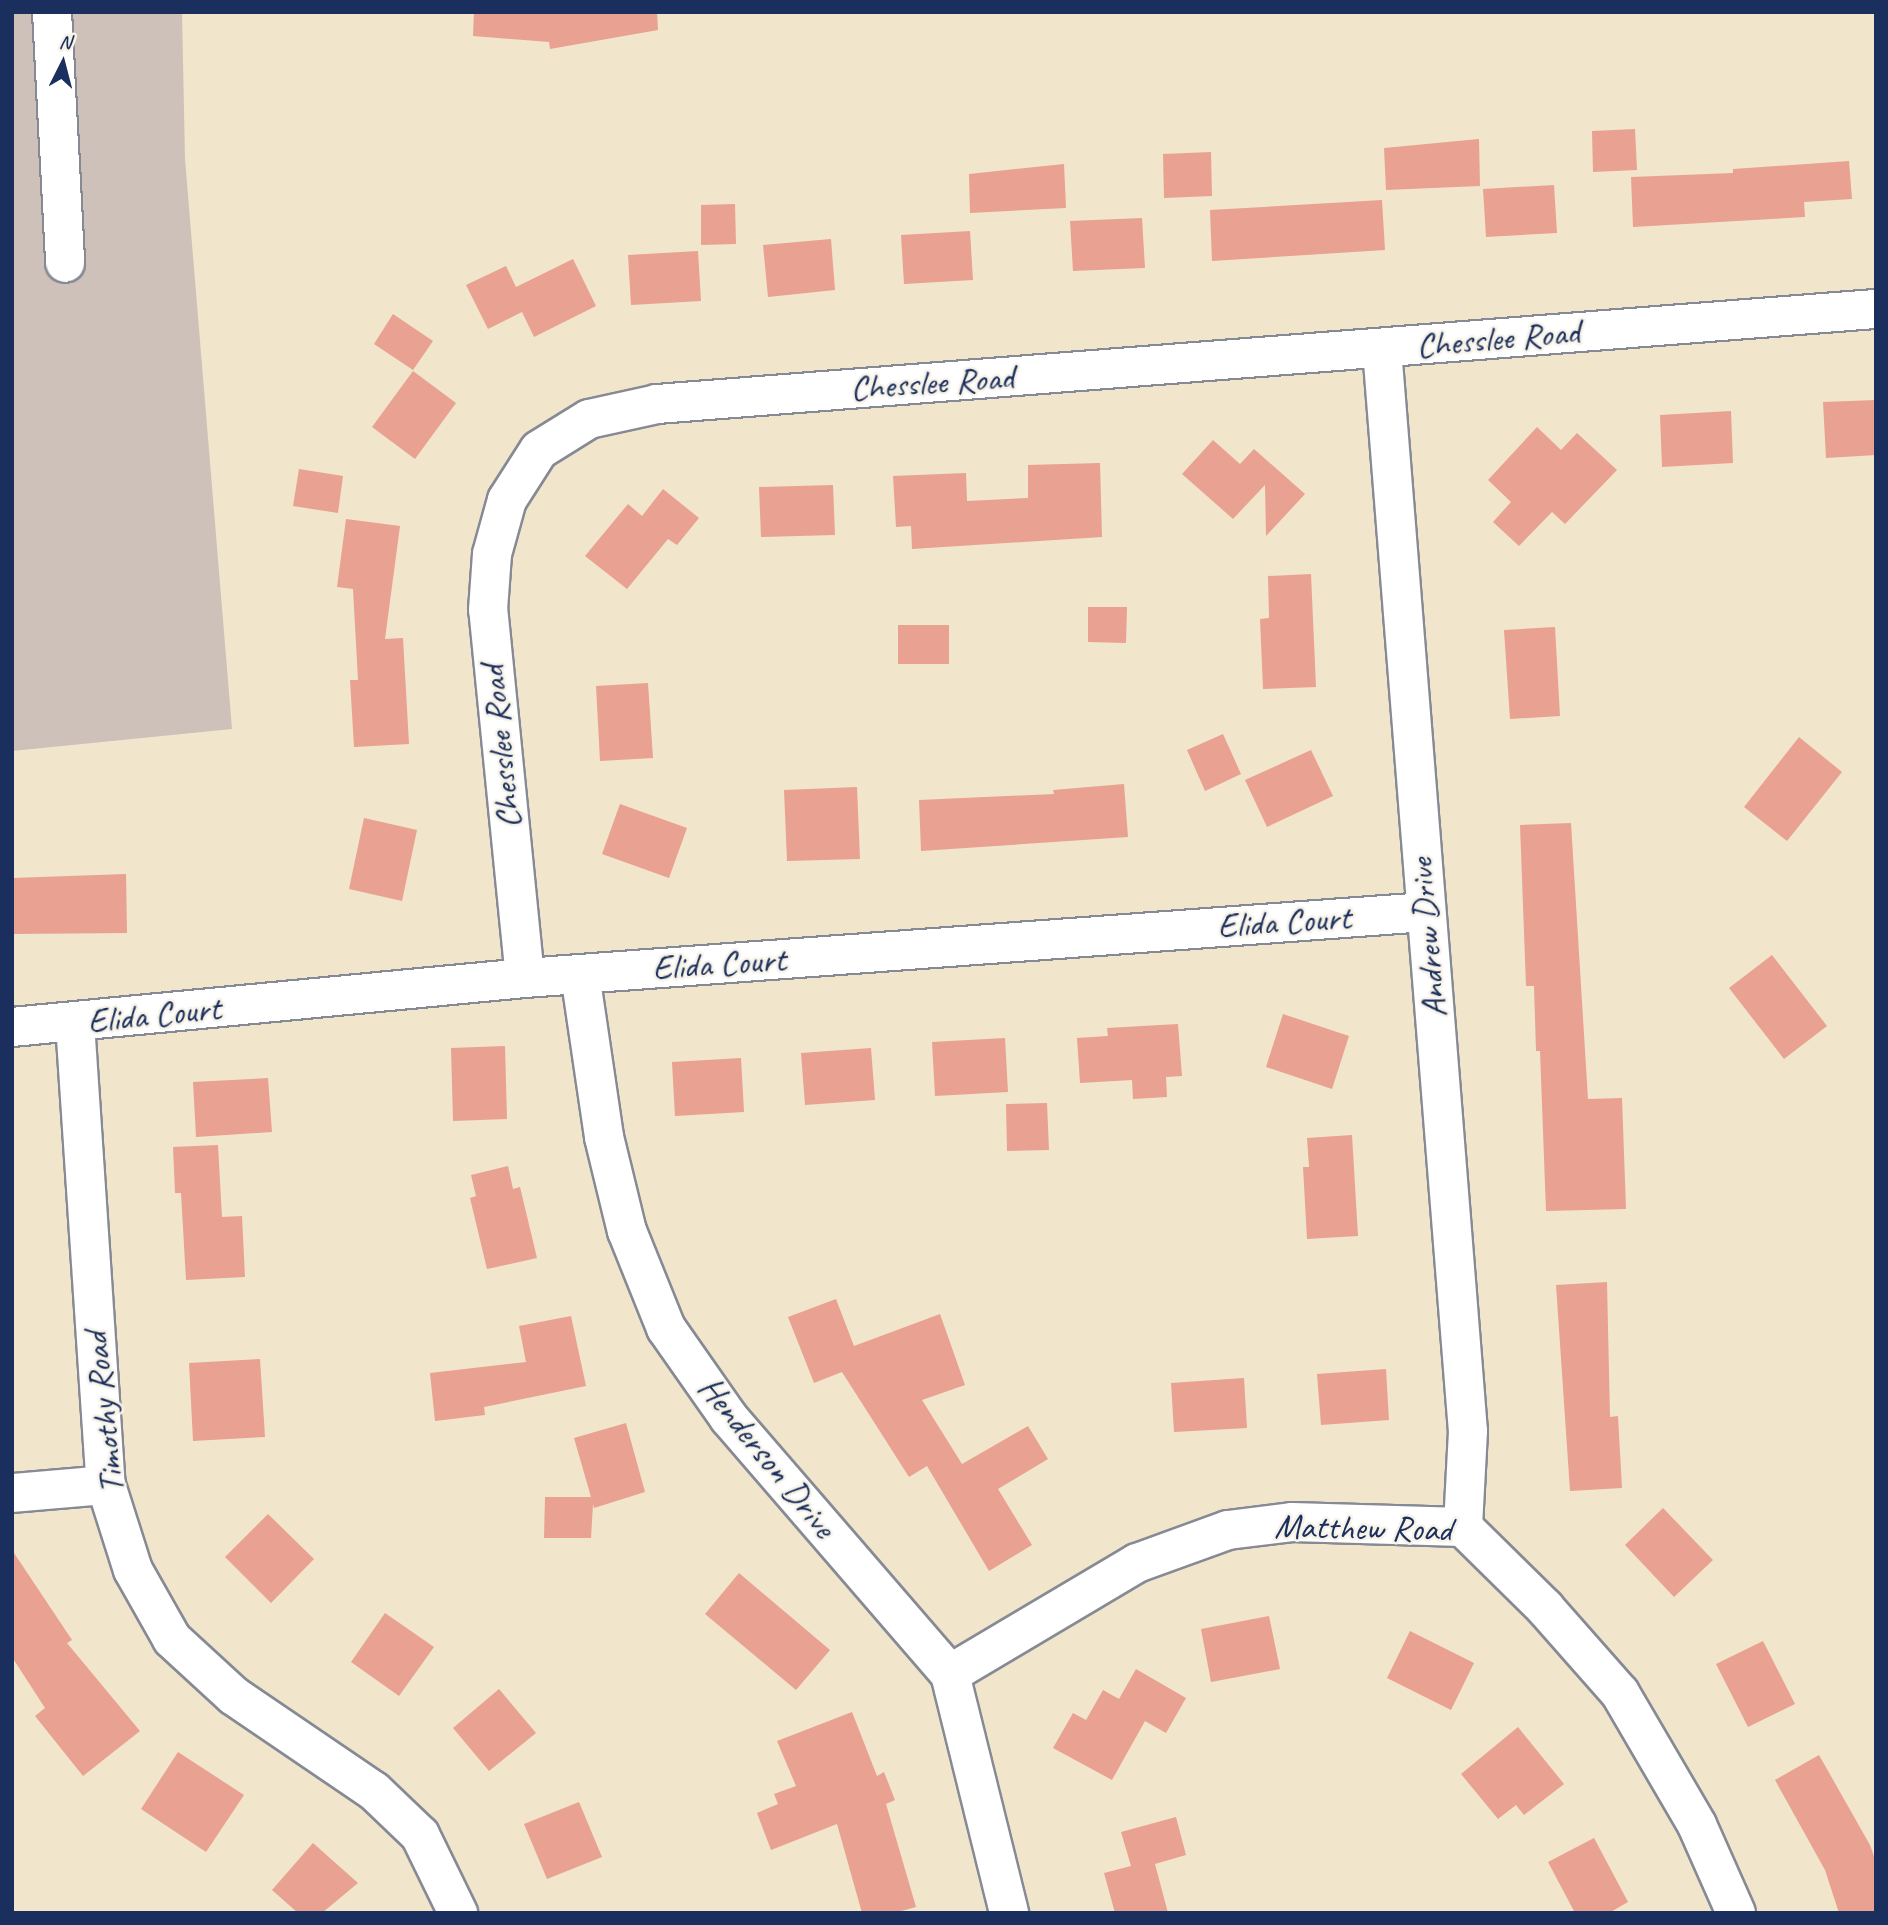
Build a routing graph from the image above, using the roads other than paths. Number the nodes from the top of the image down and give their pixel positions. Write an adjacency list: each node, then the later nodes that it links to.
1 (52, 12): 2 (street)
2 (65, 263)
3 (1876, 309): 4 (street, Chesslee Road)
4 (1382, 349): 5 (street, Andrew Drive); 7 (street, Chesslee Road)
5 (1426, 912): 6 (street, Elida Court); 12 (street, Andrew Drive)
6 (580, 974): 7 (street, Elida Court); 13 (street, Henderson Drive)
7 (525, 978): 8 (street, Elida Court)
8 (75, 1023): 9 (street, Elida Court); 10 (street, Timothy Road)
9 (12, 1027)
10 (106, 1485): 11 (street); 14 (street, Timothy Road)
11 (12, 1493)
12 (1463, 1527): 13 (street, Matthew Road); 16 (street, Matthew Road)
13 (950, 1674): 15 (street, Henderson Drive)
14 (458, 1913)
15 (1009, 1913)
16 (1736, 1913)

